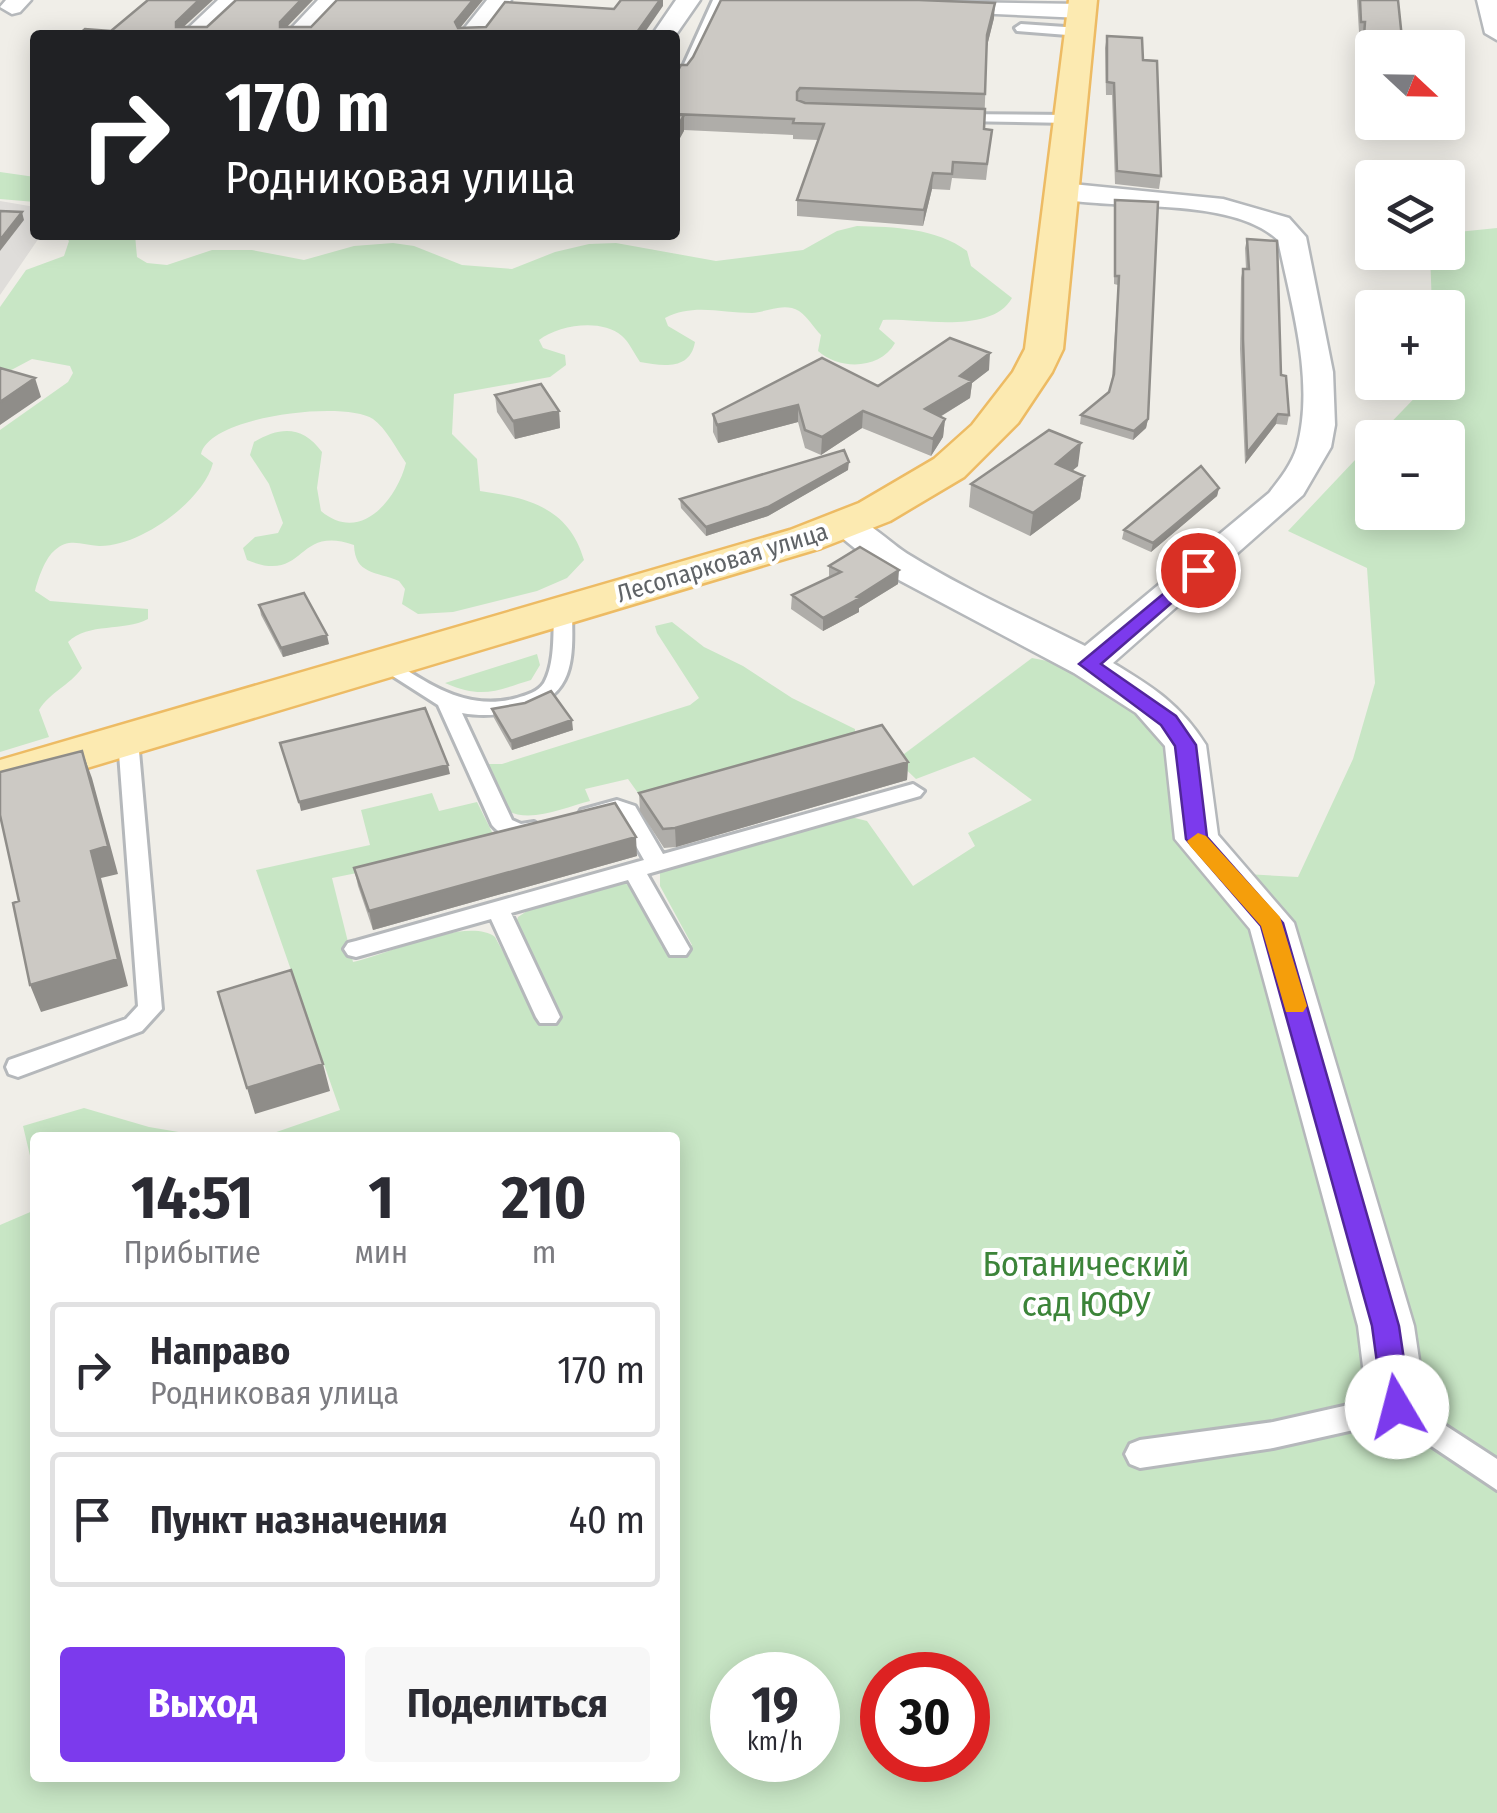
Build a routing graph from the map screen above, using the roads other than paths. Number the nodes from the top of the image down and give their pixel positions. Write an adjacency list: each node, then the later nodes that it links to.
1 (232, 0): 10 (street)
2 (331, 0): 11 (street)
3 (499, 0): 12 (street)
4 (688, 0): 13 (street)
5 (719, 0): 15 (lane)
6 (839, 0): 8 (street)
7 (1489, 0): 14 (street)
8 (1082, 14): 9 (lane); 17 (main road, Лесопарковая улица)
9 (1021, 28)
10 (199, 30)
11 (302, 30)
12 (474, 30)
13 (667, 30)
14 (1497, 33)
15 (684, 70)
16 (942, 116): 17 (lane)
17 (1068, 119): 18 (main road, Лесопарковая улица)
18 (1062, 192): 19 (main road, Лесопарковая улица); 21 (street)
19 (843, 524): 20 (main road, Лесопарковая улица); 21 (street)
20 (563, 612): 22 (main road, Лесопарковая улица); 23 (lane)
21 (1088, 664): 33 (street)
22 (387, 666): 23 (lane); 24 (main road, Лесопарковая улица)
23 (446, 700): 27 (lane)
24 (128, 740): 25 (main road, Лесопарковая улица); 32 (lane)
25 (0, 777)
26 (913, 791): 27 (lane)
27 (645, 866): 28 (lane); 30 (lane)
28 (497, 908): 29 (lane); 31 (lane)
29 (356, 949)
30 (678, 949)
31 (548, 1017)
32 (18, 1067)
33 (1397, 1407): 34 (lane); 35 (lane)
34 (1140, 1454)
35 (1497, 1476)

